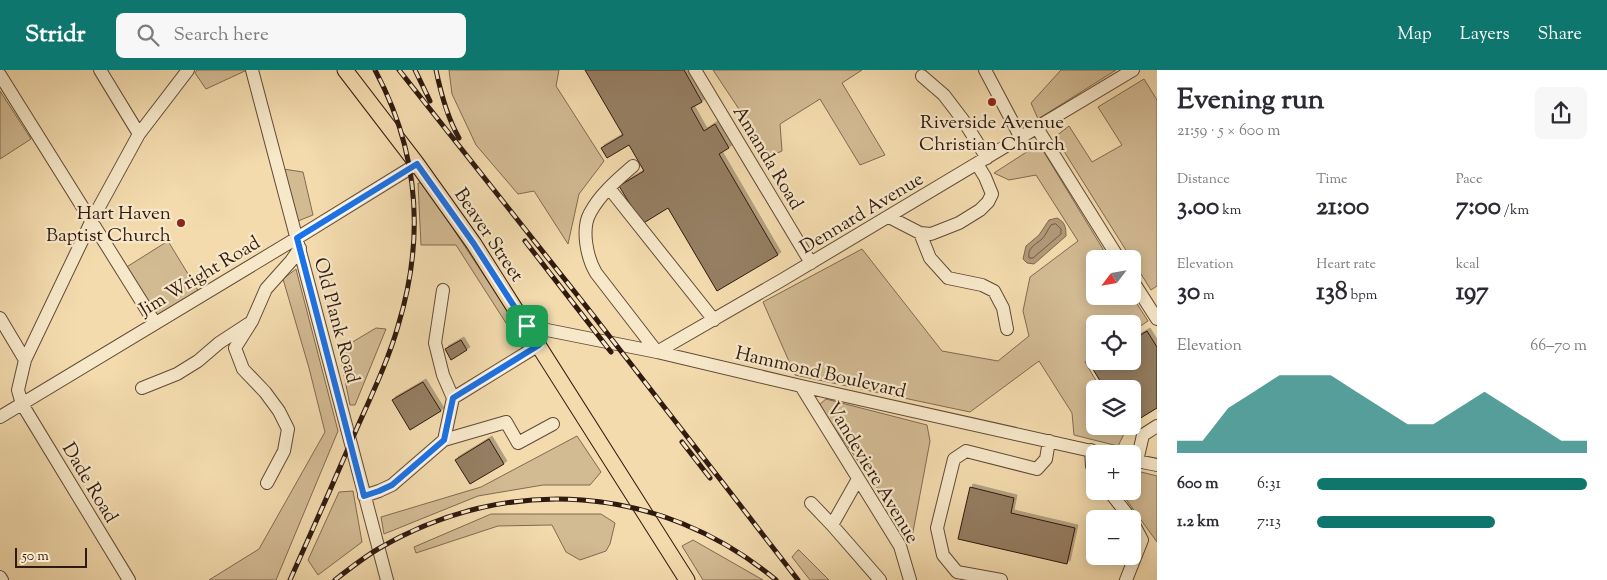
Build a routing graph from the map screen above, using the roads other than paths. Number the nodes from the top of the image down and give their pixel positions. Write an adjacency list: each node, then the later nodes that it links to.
1 (100, 70): 11 (street)
2 (188, 70): 11 (street)
3 (252, 70): 20 (street, Old Plank Road)
4 (345, 70): 14 (main road, Beaver Street)
5 (695, 70): 22 (street, Amanda Road)
6 (984, 70): 12 (street)
7 (1133, 70): 10 (street, Dennard Avenue)
8 (0, 75): 18 (street)
9 (922, 76): 13 (street)
10 (1037, 128): 12 (street, Dennard Avenue); 21 (street)
11 (139, 134): 18 (street)
12 (1021, 138): 13 (street, Dennard Avenue)
13 (982, 161): 17 (street, Dennard Avenue); 19 (street)
14 (417, 164): 20 (street, Jim Wright Road); 30 (main road, Beaver Street)
15 (632, 166): 16 (street)
16 (609, 188): 27 (street); 33 (street)
17 (889, 217): 19 (street); 22 (street, Dennard Avenue)
18 (92, 220): 29 (street); 34 (street)
19 (920, 233): 31 (street)
20 (298, 243): 28 (street); 29 (street, Jim Wright Road); 50 (street, Old Plank Road)
21 (1113, 250)
22 (811, 263): 27 (street, Dennard Avenue)
23 (443, 290): 37 (street)
24 (1141, 294): 26 (street)
25 (0, 318): 34 (street)
26 (1157, 319)
27 (714, 320): 33 (street, Dennard Avenue)
28 (252, 321): 36 (street); 49 (street)
29 (155, 323): 38 (street, Jim Wright Road)
30 (527, 326): 32 (main road, Beaver Street); 33 (street, Hammond Boulevard)
31 (1007, 328)
32 (539, 345): 37 (street); 58 (main road, Beaver Street)
33 (657, 352): 35 (street, Hammond Boulevard)
34 (25, 360): 38 (street)
35 (801, 386): 43 (street, Hammond Boulevard); 48 (street, Vandeviere Avenue)
36 (142, 388)
37 (453, 398): 42 (street)
38 (22, 404): 39 (street, Jim Wright Road); 56 (street, Dade Road)
39 (0, 417)
40 (553, 424): 42 (street)
41 (1157, 426): 44 (street)
42 (444, 440): 50 (street)
43 (1049, 441): 45 (street, Hammond Boulevard); 61 (street)
44 (1140, 445)
45 (1086, 449)
46 (1141, 461): 47 (street)
47 (1157, 465)
48 (858, 479): 54 (street); 60 (street, Vandeviere Avenue)
49 (267, 483)
50 (364, 496): 57 (street, Old Plank Road)
51 (1117, 500): 53 (street)
52 (811, 504): 54 (street)
53 (1124, 510)
54 (832, 525): 59 (street)
55 (1132, 565): 62 (street)
56 (129, 580)
57 (387, 580)
58 (687, 580)
59 (880, 580)
60 (910, 580)
61 (1001, 580)
62 (1126, 580)

